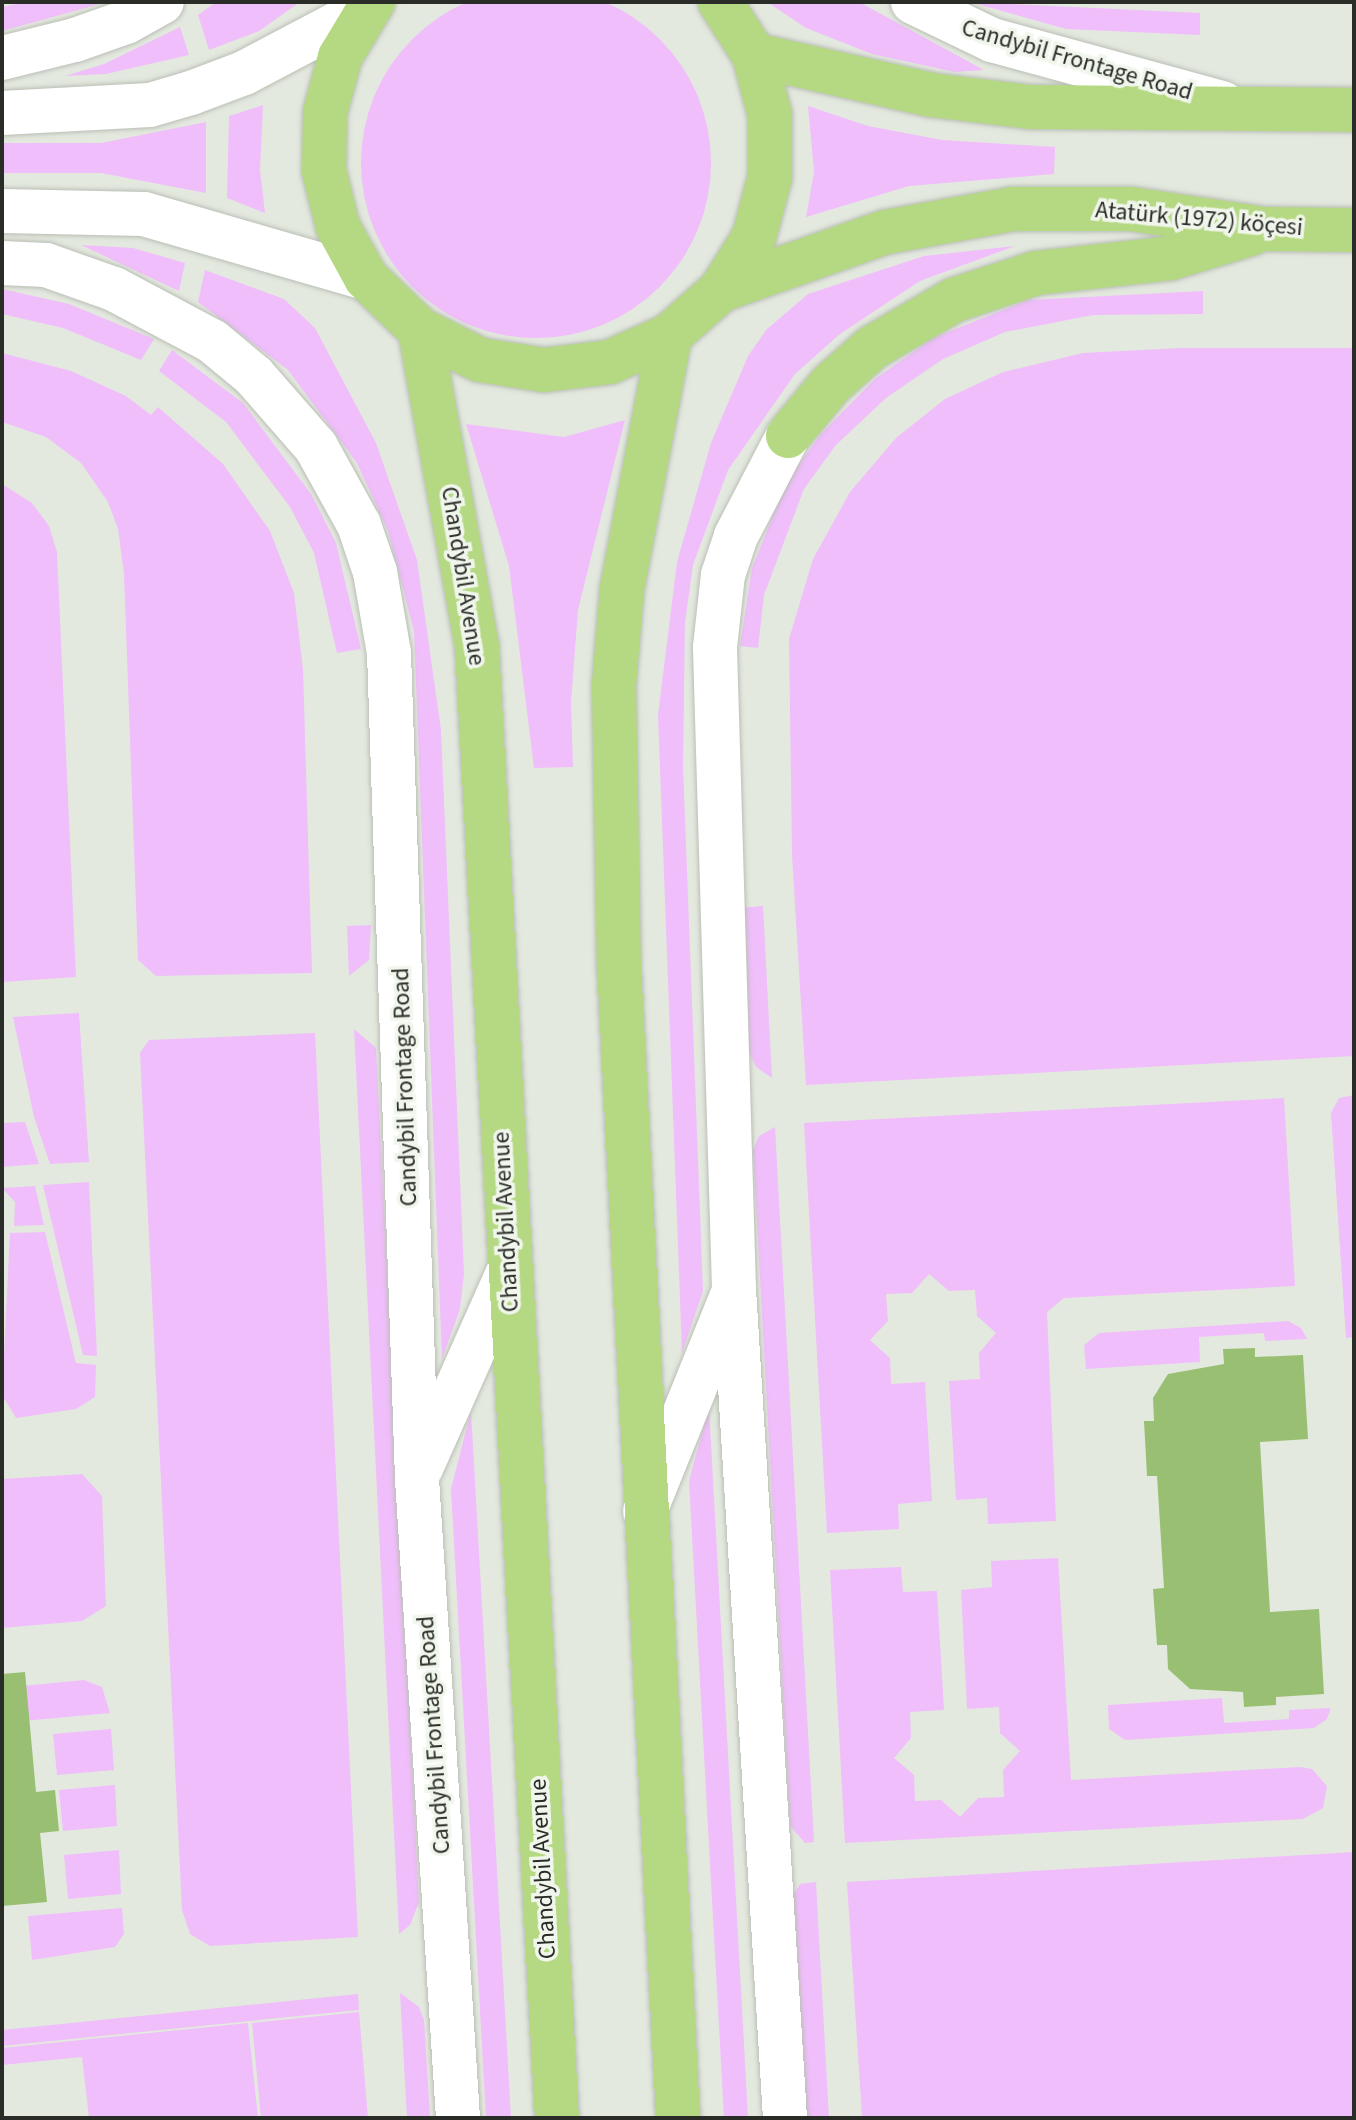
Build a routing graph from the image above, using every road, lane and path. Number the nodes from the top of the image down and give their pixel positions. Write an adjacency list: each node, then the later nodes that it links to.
1 (162, 2): 6 (street)
2 (720, 2): 5 (main road)
3 (913, 2): 7 (street, Candybil Frontage Road)
4 (371, 4): 9 (street); 14 (main road)
5 (754, 55): 7 (main road); 15 (main road)
6 (2, 58)
7 (1244, 109): 8 (main road)
8 (1354, 110)
9 (2, 113)
10 (2, 211): 14 (street)
11 (1265, 229): 12 (main road, Atatürk (1972) köçesi); 15 (main road, Atatürk (1972) köçesi); 18 (main road)
12 (1354, 230)
13 (2, 263): 21 (street, Candybil Frontage Road)
14 (366, 278): 16 (main road)
15 (721, 290): 17 (main road)
16 (420, 330): 17 (main road); 19 (main road, Chandybil Avenue)
17 (670, 335): 22 (main road)
18 (788, 436): 20 (street)
19 (508, 1273): 21 (street); 24 (main road, Chandybil Avenue)
20 (734, 1289): 22 (street); 26 (street)
21 (417, 1479): 23 (street, Candybil Frontage Road)
22 (645, 1511): 25 (main road)
23 (458, 2118)
24 (557, 2118)
25 (678, 2118)
26 (785, 2118)

